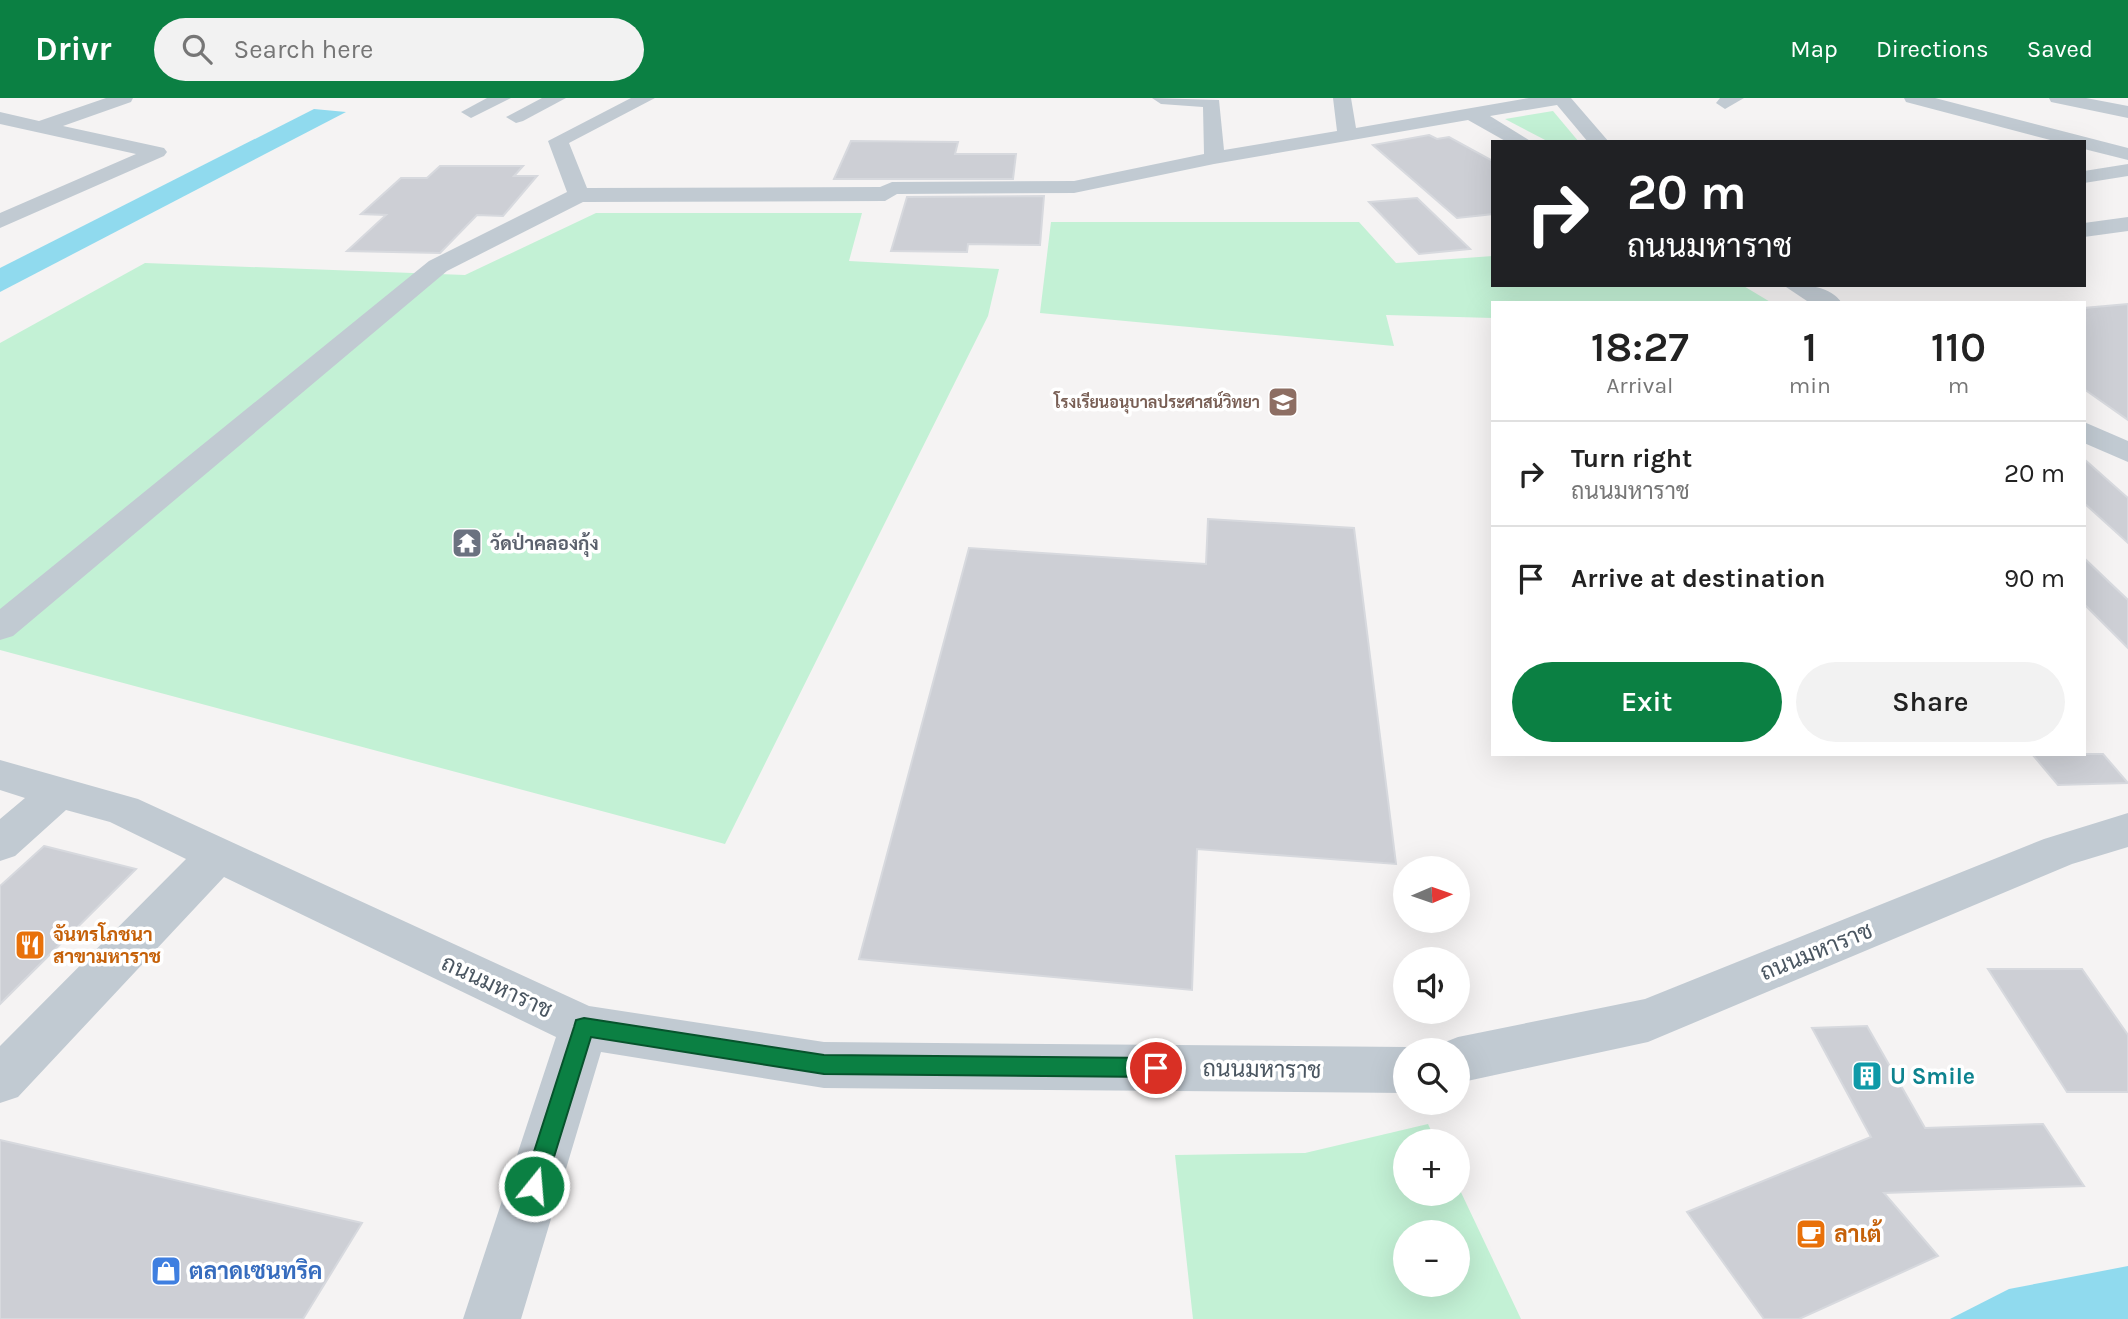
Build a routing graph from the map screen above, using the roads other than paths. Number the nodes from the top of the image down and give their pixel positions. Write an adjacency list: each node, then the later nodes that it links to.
1 (124, 98): 17 (street)
2 (502, 98): 12 (street)
3 (557, 98): 15 (street)
4 (646, 98): 28 (street)
5 (1161, 98): 10 (street)
6 (1342, 98): 18 (street)
7 (1561, 98): 14 (street); 20 (street)
8 (1913, 98): 11 (street)
9 (2058, 98): 13 (street)
10 (1189, 99): 25 (street)
11 (1964, 103): 21 (street)
12 (471, 112)
13 (2128, 112)
14 (1470, 113): 18 (street); 19 (street)
15 (516, 117)
16 (0, 118): 17 (street)
17 (41, 127): 22 (street); 30 (street)
18 (1347, 134): 25 (street)
19 (1518, 140)
20 (1597, 140)
21 (2083, 140)
22 (0, 141)
23 (2086, 141): 24 (street)
24 (2128, 154)
25 (1214, 158): 28 (street)
26 (2128, 170): 27 (street)
27 (2086, 177)
28 (579, 195): 38 (street)
29 (0, 198): 30 (street)
30 (33, 206): 31 (street)
31 (0, 221)
32 (2128, 224): 33 (street)
33 (2086, 230)
34 (1798, 287): 35 (street)
35 (1826, 301)
36 (2086, 432): 37 (street)
37 (2128, 453)
38 (0, 628)
39 (0, 775): 40 (street, ถนนมหาราช)
40 (59, 792): 42 (street); 43 (street, ถนนมหาราช)
41 (2121, 841): 45 (street, ถนนมหาราช)
42 (0, 844)
43 (218, 855): 44 (street, ถนนมหาราช); 47 (street)
44 (584, 1027): 46 (street, ถนนมหาราช); 48 (street)
45 (1470, 1057)
46 (1393, 1070)
47 (0, 1080)
48 (492, 1319)

